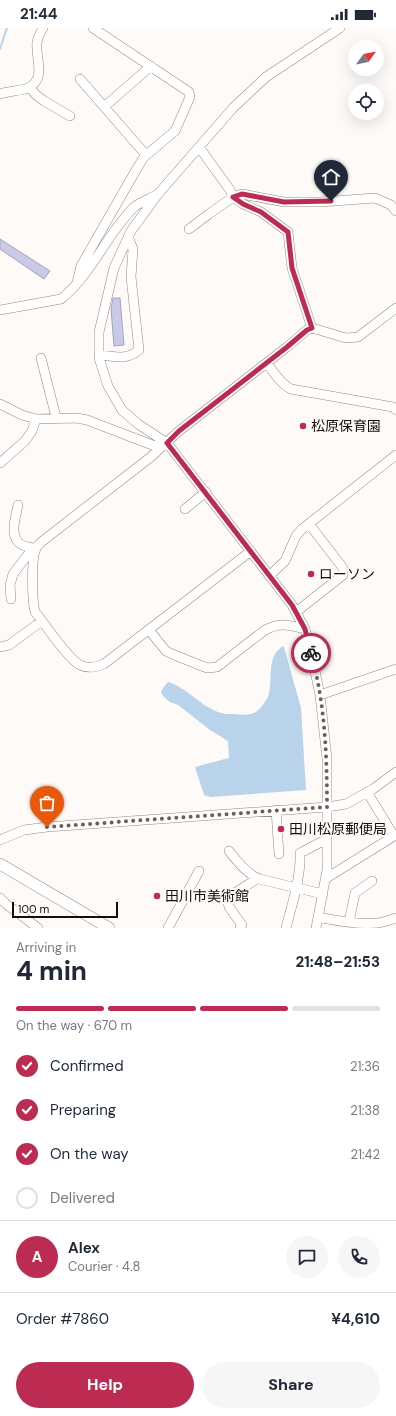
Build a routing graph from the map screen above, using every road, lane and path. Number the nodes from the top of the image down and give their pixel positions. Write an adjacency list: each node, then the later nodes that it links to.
1 (43, 28): 7 (street)
2 (93, 28): 4 (street)
3 (340, 28): 11 (street)
4 (108, 32): 5 (street)
5 (151, 66): 9 (street); 12 (street)
6 (80, 80): 9 (street)
7 (30, 87): 8 (street); 10 (street)
8 (0, 94)
9 (104, 107): 12 (street)
10 (70, 116)
11 (199, 148): 13 (street); 14 (street)
12 (146, 155): 18 (street)
13 (158, 194): 17 (street); 18 (street)
14 (233, 197): 15 (street); 16 (street); 21 (street)
15 (396, 210)
16 (189, 229)
17 (128, 237): 22 (street); 22 (street)
18 (77, 283): 19 (street)
19 (0, 310)
20 (395, 311): 21 (street)
21 (312, 328): 24 (street)
22 (99, 355): 29 (street)
23 (41, 358): 27 (street)
24 (267, 363): 26 (street); 29 (street)
25 (0, 404): 28 (street)
26 (396, 410)
27 (56, 418): 28 (street); 29 (street)
28 (36, 419): 31 (street)
29 (167, 443): 32 (street); 36 (street)
30 (396, 455): 35 (street)
31 (0, 463)
32 (206, 492): 34 (street); 37 (street)
33 (18, 505): 36 (street)
34 (185, 510)
35 (309, 524): 38 (street); 40 (street)
36 (34, 548): 39 (street); 41 (street)
37 (251, 551): 38 (street); 43 (street)
38 (270, 576): 40 (street)
39 (11, 599)
40 (296, 612): 42 (street)
41 (42, 621): 43 (street); 44 (street)
42 (305, 629): 43 (street); 46 (street)
43 (149, 630)
44 (0, 647)
45 (396, 669): 46 (street)
46 (320, 695): 49 (street)
47 (396, 772): 48 (street)
48 (367, 792): 49 (street); 58 (street)
49 (327, 807): 50 (street); 51 (street)
50 (276, 810): 52 (street); 54 (street)
51 (327, 839): 58 (street); 60 (street)
52 (0, 840)
53 (229, 851): 57 (street)
54 (279, 854)
55 (1, 866): 68 (main road)
56 (199, 871): 69 (street)
57 (258, 878): 60 (street); 70 (street)
58 (325, 879): 61 (street)
59 (372, 882): 65 (street)
60 (296, 887): 61 (street); 71 (street)
61 (323, 894): 63 (street)
62 (0, 898): 67 (street)
63 (318, 917): 65 (street); 72 (street)
64 (396, 918): 66 (street)
65 (349, 922): 66 (street)
66 (386, 925)
67 (38, 928)
68 (109, 928)
69 (168, 928)
70 (240, 928)
71 (286, 928)
72 (316, 928)

